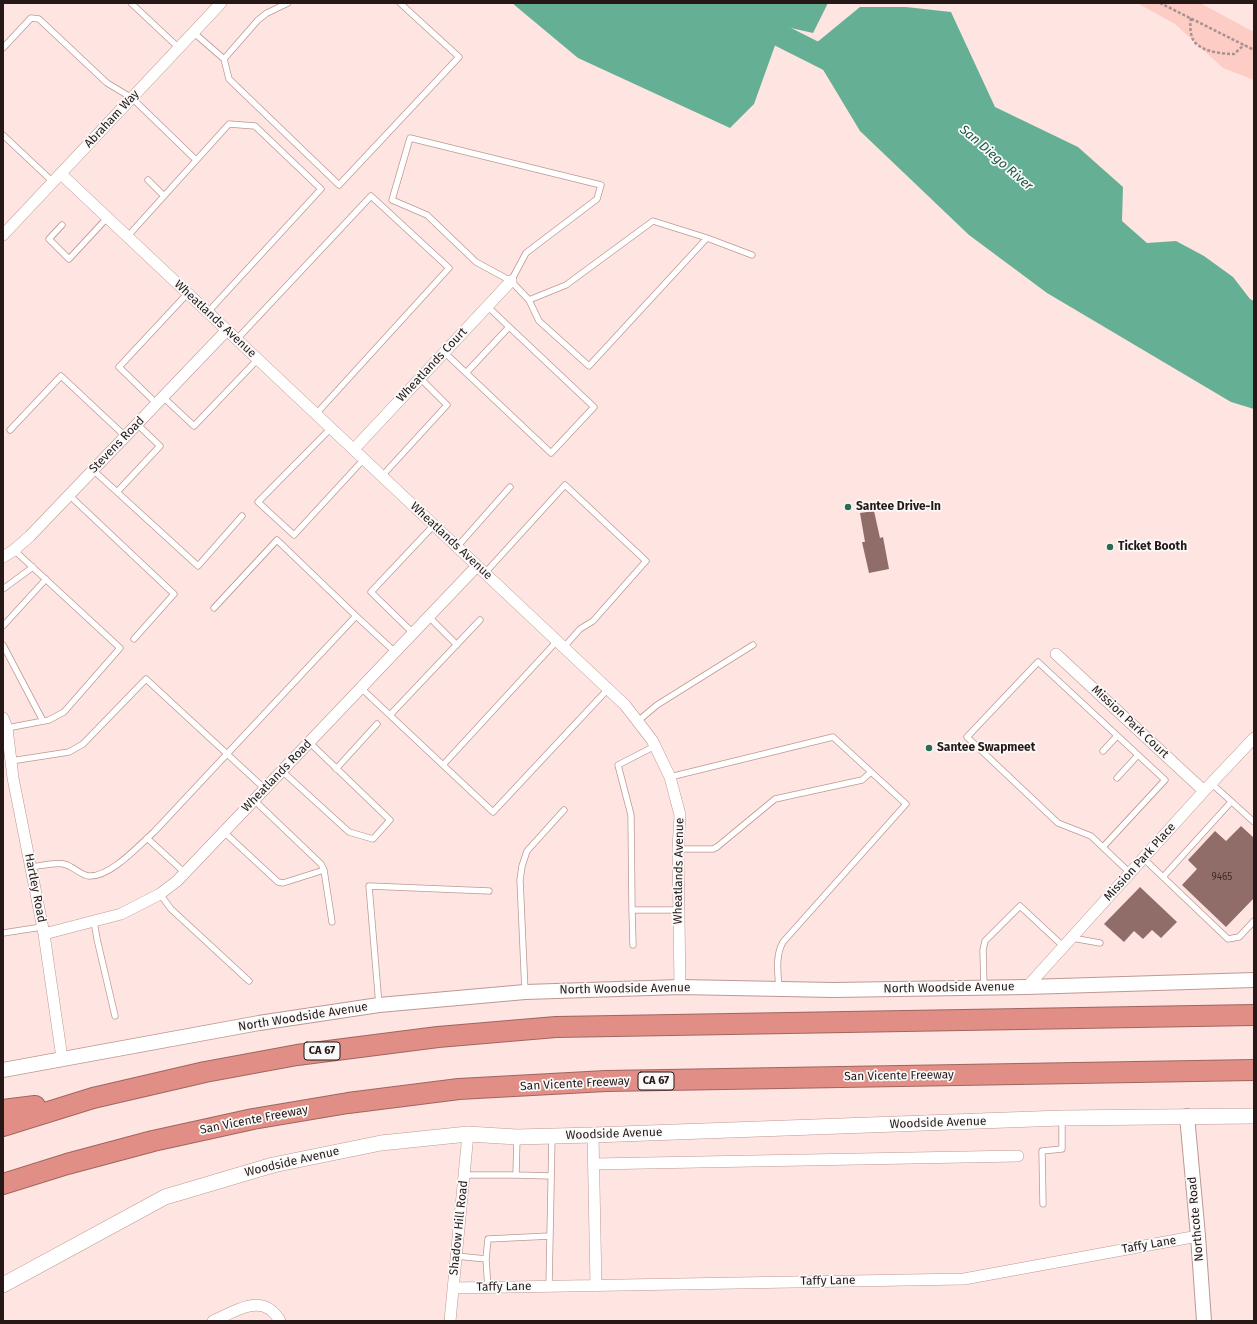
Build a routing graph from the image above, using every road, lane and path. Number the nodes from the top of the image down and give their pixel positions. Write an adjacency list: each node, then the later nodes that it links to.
1 (132, 3): 10 (lane)
2 (221, 3): 7 (street, Abraham Way)
3 (288, 3): 12 (lane)
4 (400, 3): 12 (lane)
5 (1160, 3): 6 (path)
6 (1191, 18): 8 (path); 8 (path)
7 (193, 32): 10 (street, Abraham Way); 12 (lane)
8 (1244, 45): 11 (path)
9 (3, 48): 13 (lane)
10 (179, 48): 13 (street, Abraham Way)
11 (1254, 50)
12 (224, 59)
13 (132, 98): 15 (lane); 16 (street, Abraham Way)
14 (3, 135): 16 (lane)
15 (196, 160): 18 (lane); 29 (lane)
16 (57, 178): 19 (street, Wheatlands Avenue); 21 (street, Abraham Way)
17 (148, 180): 18 (lane)
18 (164, 196): 22 (lane)
19 (107, 218): 20 (lane); 22 (street, Wheatlands Avenue)
20 (62, 225)
21 (3, 235)
22 (127, 237): 26 (street, Wheatlands Avenue)
23 (706, 238): 24 (lane); 27 (lane); 27 (lane)
24 (752, 255)
25 (511, 281): 25 (lane); 27 (lane); 28 (street, Wheatlands Court)
26 (188, 293): 29 (street, Wheatlands Avenue); 37 (lane)
27 (530, 300)
28 (487, 306): 30 (lane); 33 (street, Wheatlands Court)
29 (208, 312): 31 (street, Wheatlands Avenue)
30 (509, 327): 35 (lane); 35 (lane)
31 (227, 330): 32 (street, Wheatlands Avenue); 37 (street, Stevens Road)
32 (237, 339): 34 (street, Wheatlands Avenue); 38 (lane)
33 (444, 352): 35 (lane); 36 (street, Wheatlands Court)
34 (258, 359): 37 (lane); 38 (street, Wheatlands Avenue)
35 (466, 373)
36 (420, 378): 43 (street, Wheatlands Court); 46 (lane)
37 (160, 400): 39 (street, Stevens Road)
38 (316, 414): 40 (street, Wheatlands Avenue)
39 (137, 424): 42 (street, Stevens Road); 48 (lane)
40 (331, 428): 43 (street, Wheatlands Avenue); 44 (lane)
41 (10, 430): 42 (lane)
42 (125, 436): 45 (street, Stevens Road)
43 (354, 449): 44 (street, Wheatlands Avenue)
44 (364, 459): 46 (street, Wheatlands Avenue)
45 (93, 470): 48 (lane); 49 (street, Stevens Road)
46 (382, 476): 51 (street, Wheatlands Avenue)
47 (510, 487): 52 (lane)
48 (118, 492): 50 (lane)
49 (69, 495): 53 (street, Stevens Road); 65 (lane)
50 (242, 516)
51 (434, 525): 52 (street, Wheatlands Avenue); 64 (lane)
52 (457, 546): 56 (street, Wheatlands Avenue)
53 (14, 550): 54 (street, Stevens Road); 55 (lane)
54 (3, 557)
55 (33, 567): 57 (lane); 58 (lane)
56 (481, 570): 61 (street, Wheatlands Road); 66 (street, Wheatlands Avenue); 66 (lane)
57 (46, 579): 63 (lane); 75 (lane)
58 (3, 589)
59 (214, 608): 60 (lane)
60 (356, 616): 70 (lane); 84 (lane)
61 (429, 617): 64 (street, Wheatlands Road); 68 (lane)
62 (480, 620): 68 (lane)
63 (3, 626)
64 (413, 633): 70 (street, Wheatlands Road)
65 (134, 639)
66 (560, 644): 73 (street, Wheatlands Avenue); 87 (lane)
67 (3, 645): 75 (lane)
68 (457, 645): 74 (lane)
69 (753, 645): 76 (lane)
70 (395, 652): 72 (street, Wheatlands Road)
71 (1056, 654): 94 (street, Mission Park Court)
72 (361, 688): 74 (lane); 81 (street, Wheatlands Road)
73 (608, 688): 76 (street, Wheatlands Avenue); 87 (lane)
74 (390, 715): 87 (lane)
75 (43, 721): 77 (lane)
76 (638, 721): 82 (street, Wheatlands Avenue)
77 (5, 723): 86 (street, Hartley Road)
78 (377, 724): 88 (lane)
79 (1117, 736): 83 (lane); 85 (lane); 102 (lane)
80 (1254, 738): 94 (street, Mission Park Place)
81 (309, 742): 88 (lane); 89 (street, Wheatlands Road)
82 (655, 746): 91 (street, Wheatlands Avenue); 112 (lane)
83 (1103, 752)
84 (226, 754): 86 (lane); 95 (lane); 101 (lane)
85 (1138, 755): 92 (lane); 102 (lane)
86 (10, 761): 93 (street, Hartley Road)
87 (443, 765)
88 (336, 769): 89 (lane)
89 (282, 771): 95 (street, Wheatlands Road)
90 (871, 772): 91 (lane); 103 (lane); 127 (lane)
91 (670, 777): 103 (street, Wheatlands Avenue)
92 (1117, 778)
93 (8, 779): 105 (street, Hartley Road)
94 (1208, 787): 97 (lane); 104 (street, Mission Park Place)
95 (264, 789): 96 (street, Wheatlands Road)
96 (254, 800): 100 (street, Wheatlands Road); 106 (lane)
97 (1232, 802): 99 (lane); 109 (lane)
98 (564, 810): 128 (lane)
99 (1254, 822)
100 (224, 832): 106 (lane); 107 (street, Wheatlands Road)
101 (147, 838): 105 (lane); 107 (lane)
102 (1103, 847): 108 (lane)
103 (678, 849): 113 (street, Wheatlands Avenue)
104 (1143, 858): 108 (street, Mission Park Place); 109 (lane)
105 (31, 866): 117 (street, Hartley Road)
106 (324, 870): 116 (lane)
107 (185, 873): 111 (street, Wheatlands Road)
108 (1130, 873): 119 (street, Mission Park Place)
109 (1163, 877): 114 (lane)
110 (489, 891): 129 (lane)
111 (160, 894): 115 (street, Wheatlands Road); 123 (lane)
112 (632, 910): 113 (lane); 121 (lane)
113 (678, 910): 124 (street, Wheatlands Avenue)
114 (1254, 920)
115 (94, 921): 117 (street, Wheatlands Road); 131 (lane)
116 (332, 922)
117 (43, 930): 118 (lane); 132 (street, Hartley Road)
118 (3, 933)
119 (1067, 942): 120 (lane); 125 (street, Mission Park Place); 126 (lane)
120 (1100, 943)
121 (633, 945)
122 (1254, 980): 125 (street, North Woodside Avenue)
123 (249, 981)
124 (680, 987): 127 (street, North Woodside Avenue); 128 (street, North Woodside Avenue)
125 (1027, 987): 126 (street, North Woodside Avenue)
126 (984, 988): 127 (street, North Woodside Avenue)
127 (779, 989)
128 (525, 992): 129 (street, North Woodside Avenue)
129 (379, 1005): 132 (street, North Woodside Avenue)
130 (1254, 1015): 135 (highway, CA 67)
131 (115, 1016)
132 (62, 1058): 133 (street, North Woodside Avenue)
133 (3, 1070)
134 (1254, 1070): 146 (highway, San Vicente Freeway / CA 67)
135 (93, 1098): 136 (highway); 140 (highway, CA 67)
136 (3, 1110)
137 (1187, 1116): 138 (main road, Woodside Avenue); 139 (main road, Woodside Avenue); 155 (street, Northcote Road)
138 (1254, 1116)
139 (1062, 1118): 142 (main road, Woodside Avenue); 153 (lane)
140 (3, 1126)
141 (468, 1134): 144 (main road, Woodside Avenue); 148 (street, Shadow Hill Road); 158 (main road, Woodside Avenue)
142 (593, 1135): 143 (main road, Woodside Avenue); 147 (street)
143 (552, 1136): 144 (main road, Woodside Avenue); 150 (lane)
144 (516, 1137): 149 (lane)
145 (1018, 1156): 147 (street)
146 (66, 1164): 151 (highway, San Vicente Freeway / CA 67); 152 (highway)
147 (594, 1164): 160 (street)
148 (464, 1175): 149 (lane); 156 (street, Shadow Hill Road)
149 (516, 1175): 150 (lane)
150 (551, 1176): 154 (lane)
151 (3, 1184)
152 (3, 1198)
153 (1043, 1204)
154 (550, 1236): 157 (lane); 159 (lane)
155 (1198, 1236): 160 (street, Taffy Lane); 166 (street, Northcote Road)
156 (456, 1256): 157 (lane); 161 (street, Shadow Hill Road)
157 (486, 1259): 162 (lane)
158 (3, 1285)
159 (549, 1286): 160 (street, Taffy Lane); 162 (street, Taffy Lane)
160 (596, 1286)
161 (453, 1288): 162 (street, Taffy Lane); 165 (street, Shadow Hill Road)
162 (488, 1288)
163 (212, 1321): 164 (street)
164 (280, 1321)
165 (450, 1321)
166 (1204, 1321)

